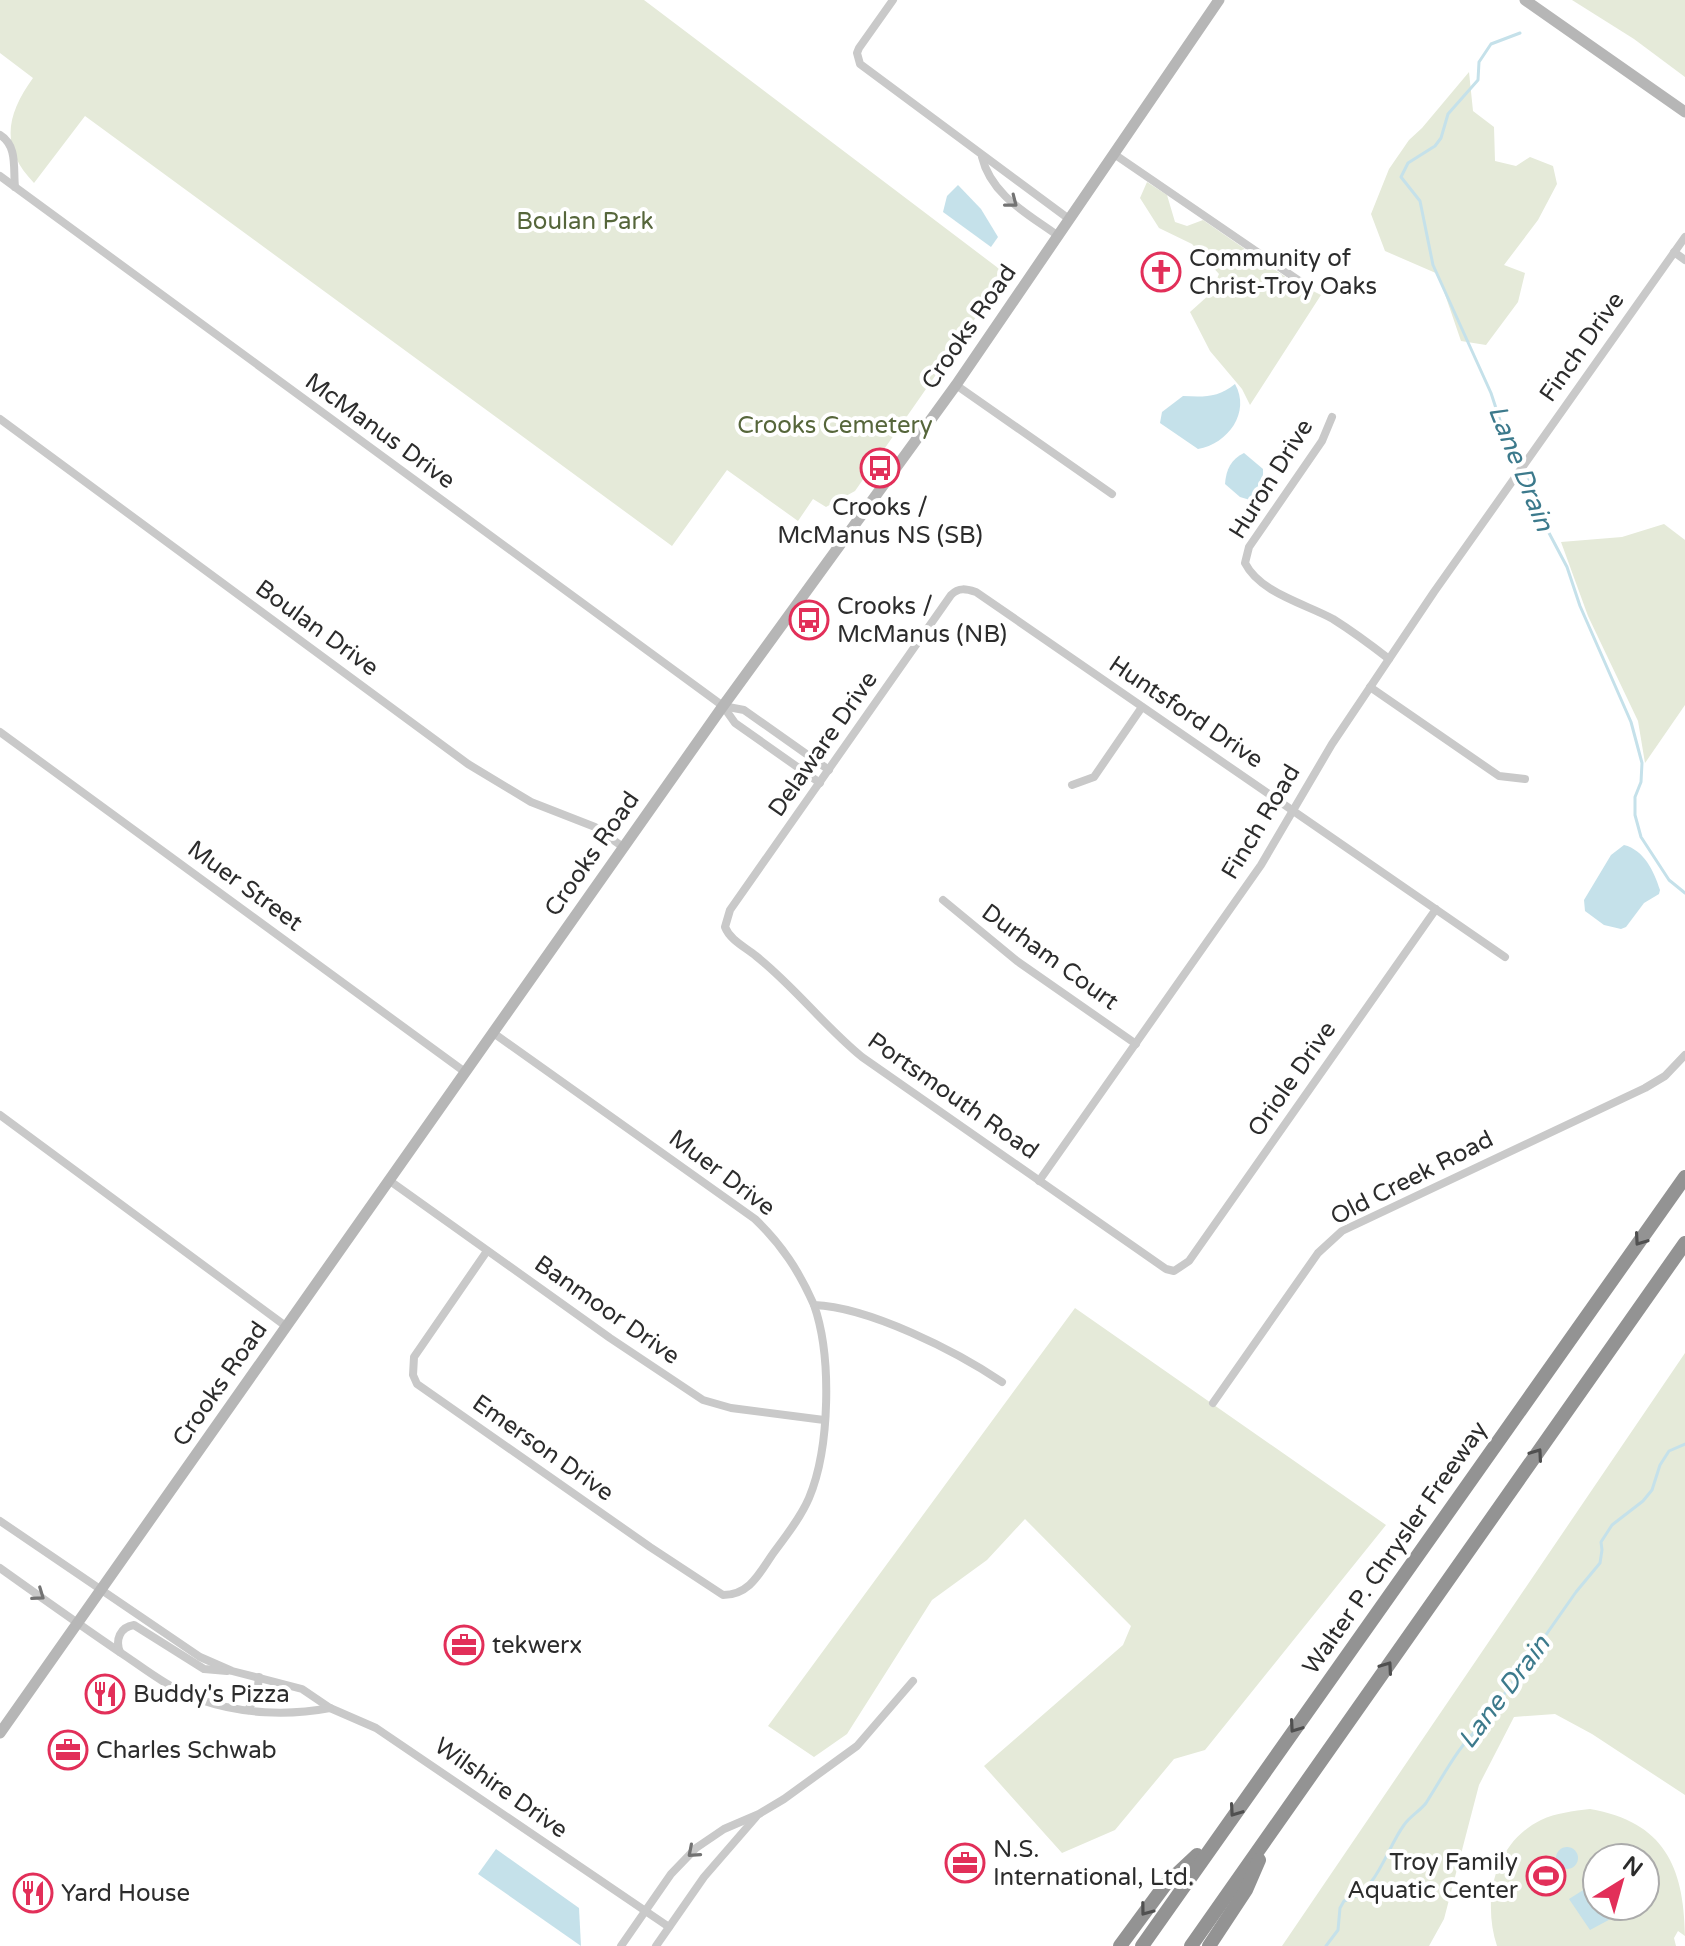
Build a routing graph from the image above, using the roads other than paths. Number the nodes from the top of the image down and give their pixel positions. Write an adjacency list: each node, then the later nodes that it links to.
1 (893, 0): 7 (street)
2 (1219, 0): 6 (main road, Crooks Road)
3 (1525, 0): 4 (main road)
4 (1685, 112)
5 (0, 135): 9 (street)
6 (1114, 154): 10 (main road, Crooks Road); 15 (street)
7 (982, 157): 10 (street); 11 (street, one-way to 11)
8 (0, 176): 9 (street, McManus Drive)
9 (15, 187): 24 (street, McManus Drive)
10 (1069, 219): 11 (main road, Crooks Road)
11 (1057, 235): 16 (main road, Crooks Road)
12 (1685, 238): 13 (street, Finch Drive)
13 (1674, 252): 14 (street); 19 (street, Finch Drive)
14 (1685, 260)
15 (1304, 284)
16 (956, 385): 20 (street); 24 (main road, Crooks Road)
17 (1332, 417): 22 (street, Huron Drive)
18 (0, 419): 32 (street, Boulan Drive)
19 (1512, 481): 22 (street, Finch Road)
20 (1112, 494)
21 (961, 589): 25 (street, Huntsford Drive); 27 (street, Delaware Drive)
22 (1389, 659): 23 (street, Finch Road)
23 (1370, 687): 28 (street); 31 (street, Finch Road)
24 (723, 706): 27 (street); 29 (street); 32 (main road, Crooks Road)
25 (1142, 707): 30 (street); 31 (street, Huntsford Drive)
26 (0, 732): 40 (street, Muer Street)
27 (829, 770): 29 (street, Delaware Drive)
28 (1525, 779)
29 (820, 783): 35 (street, Delaware Drive)
30 (1072, 785)
31 (1293, 809): 34 (street, Huntsford Drive); 38 (street, Finch Road)
32 (623, 847): 37 (main road, Crooks Road)
33 (943, 900): 38 (street, Durham Court)
34 (1436, 909): 36 (street, Huntsford Drive); 47 (street, Oriole Drive)
35 (725, 927): 44 (street, Portsmouth Road)
36 (1505, 957)
37 (492, 1032): 40 (main road, Crooks Road); 48 (street, Muer Drive)
38 (1136, 1044): 44 (street, Finch Road)
39 (1685, 1055): 51 (street, Old Creek Road)
40 (465, 1072): 43 (main road, Crooks Road)
41 (0, 1115): 49 (street)
42 (1685, 1177): 67 (highway, Walter P. Chrysler Freeway, one-way to 67)
43 (390, 1181): 46 (street, Banmoor Drive); 49 (main road, Crooks Road)
44 (1039, 1181): 47 (street, Portsmouth Road)
45 (1685, 1243): 66 (highway, one-way to 45)
46 (487, 1251): 52 (street, Banmoor Drive); 54 (street, Emerson Drive)
47 (1178, 1270)
48 (814, 1305): 50 (street); 52 (street, Muer Drive)
49 (287, 1327): 56 (main road, Crooks Road)
50 (1002, 1382)
51 (1213, 1403)
52 (824, 1420): 54 (street, Muer Drive)
53 (0, 1523): 56 (street, Wilshire Drive)
54 (771, 1557)
55 (0, 1568): 57 (street, one-way to 57)
56 (101, 1590): 57 (main road, Crooks Road); 59 (street, Wilshire Drive)
57 (78, 1623): 58 (street); 64 (main road, Crooks Road)
58 (121, 1653): 59 (street); 63 (street)
59 (232, 1671): 60 (street, Wilshire Drive)
60 (259, 1677): 62 (street, Wilshire Drive); 63 (street)
61 (913, 1681): 65 (street)
62 (330, 1708): 63 (street); 68 (street, Wilshire Drive)
63 (248, 1710)
64 (0, 1733)
65 (759, 1814): 68 (street, one-way to 68); 69 (street)
66 (1272, 1831): 74 (highway); 75 (highway)
67 (1215, 1839): 72 (highway, one-way to 72); 73 (highway, Walter P. Chrysler Freeway)
68 (644, 1911): 69 (street, Wilshire Drive); 70 (street)
69 (669, 1927): 71 (street)
70 (621, 1946)
71 (656, 1946)
72 (1120, 1946)
73 (1142, 1946)
74 (1191, 1946)
75 (1209, 1946)

